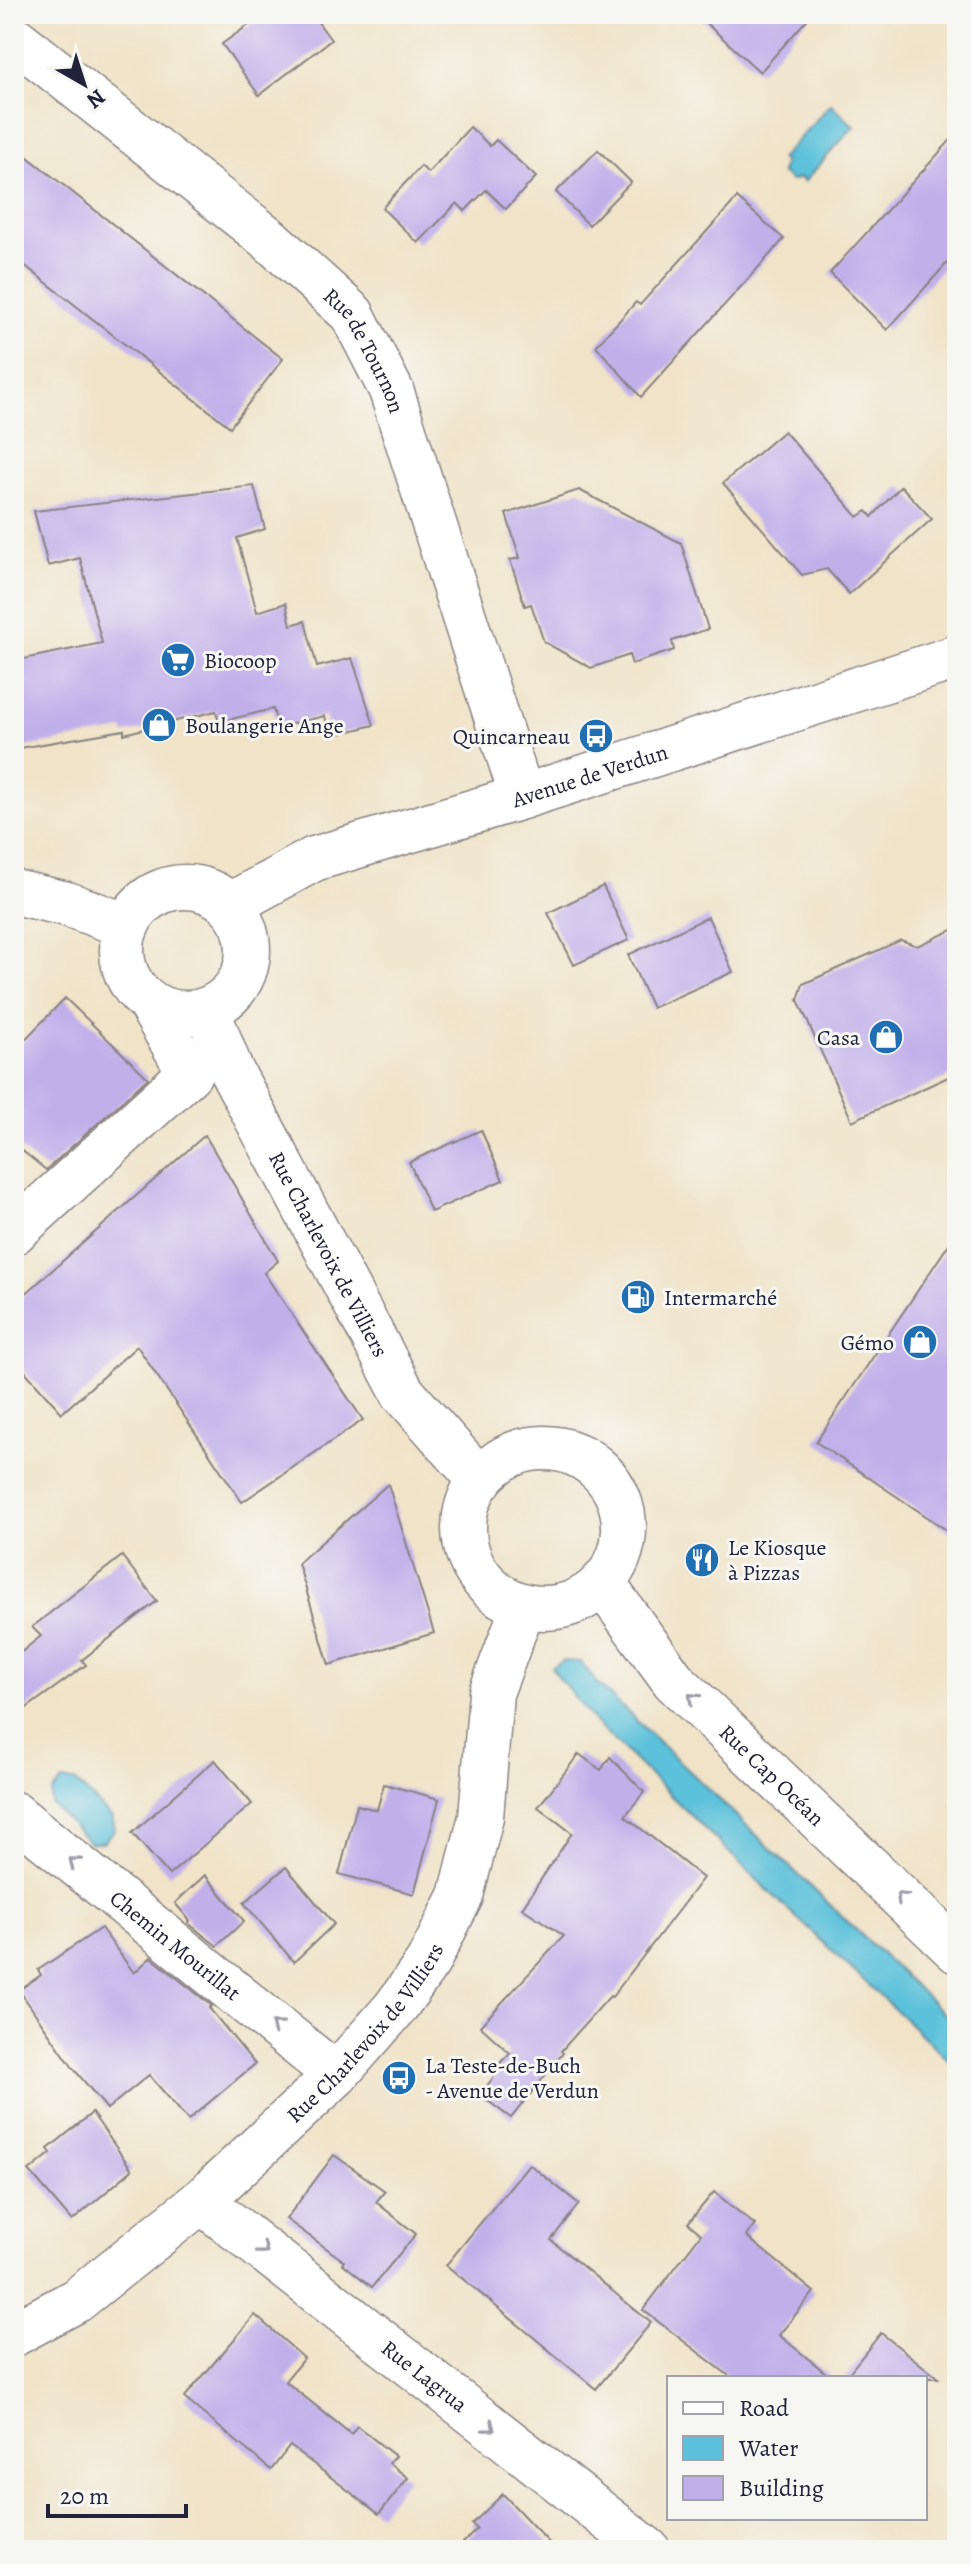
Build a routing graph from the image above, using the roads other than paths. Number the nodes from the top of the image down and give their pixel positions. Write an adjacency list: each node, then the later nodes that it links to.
1 (14, 38): 3 (street, Rue de Tournon)
2 (957, 657): 3 (street, Avenue de Verdun)
3 (522, 797): 5 (street, Avenue de Verdun)
4 (14, 892): 6 (street)
5 (230, 905): 6 (street); 8 (street)
6 (127, 926): 7 (street)
7 (148, 1001): 8 (street); 9 (street)
8 (207, 1009): 10 (street, Rue Charlevoix de Villiers)
9 (14, 1232)
10 (480, 1480): 11 (street); 12 (street)
11 (603, 1584): 12 (street); 14 (street, Rue Cap Océan, one-way to 11)
12 (523, 1607): 15 (street, Rue Charlevoix de Villiers)
13 (14, 1814): 15 (street, Chemin Mourillat, one-way to 13)
14 (957, 1951)
15 (336, 2075): 16 (street, Rue Charlevoix de Villiers)
16 (201, 2201): 17 (street, Rue Charlevoix de Villiers); 18 (street, Rue Lagrua, one-way to 18)
17 (14, 2334)
18 (648, 2550)

